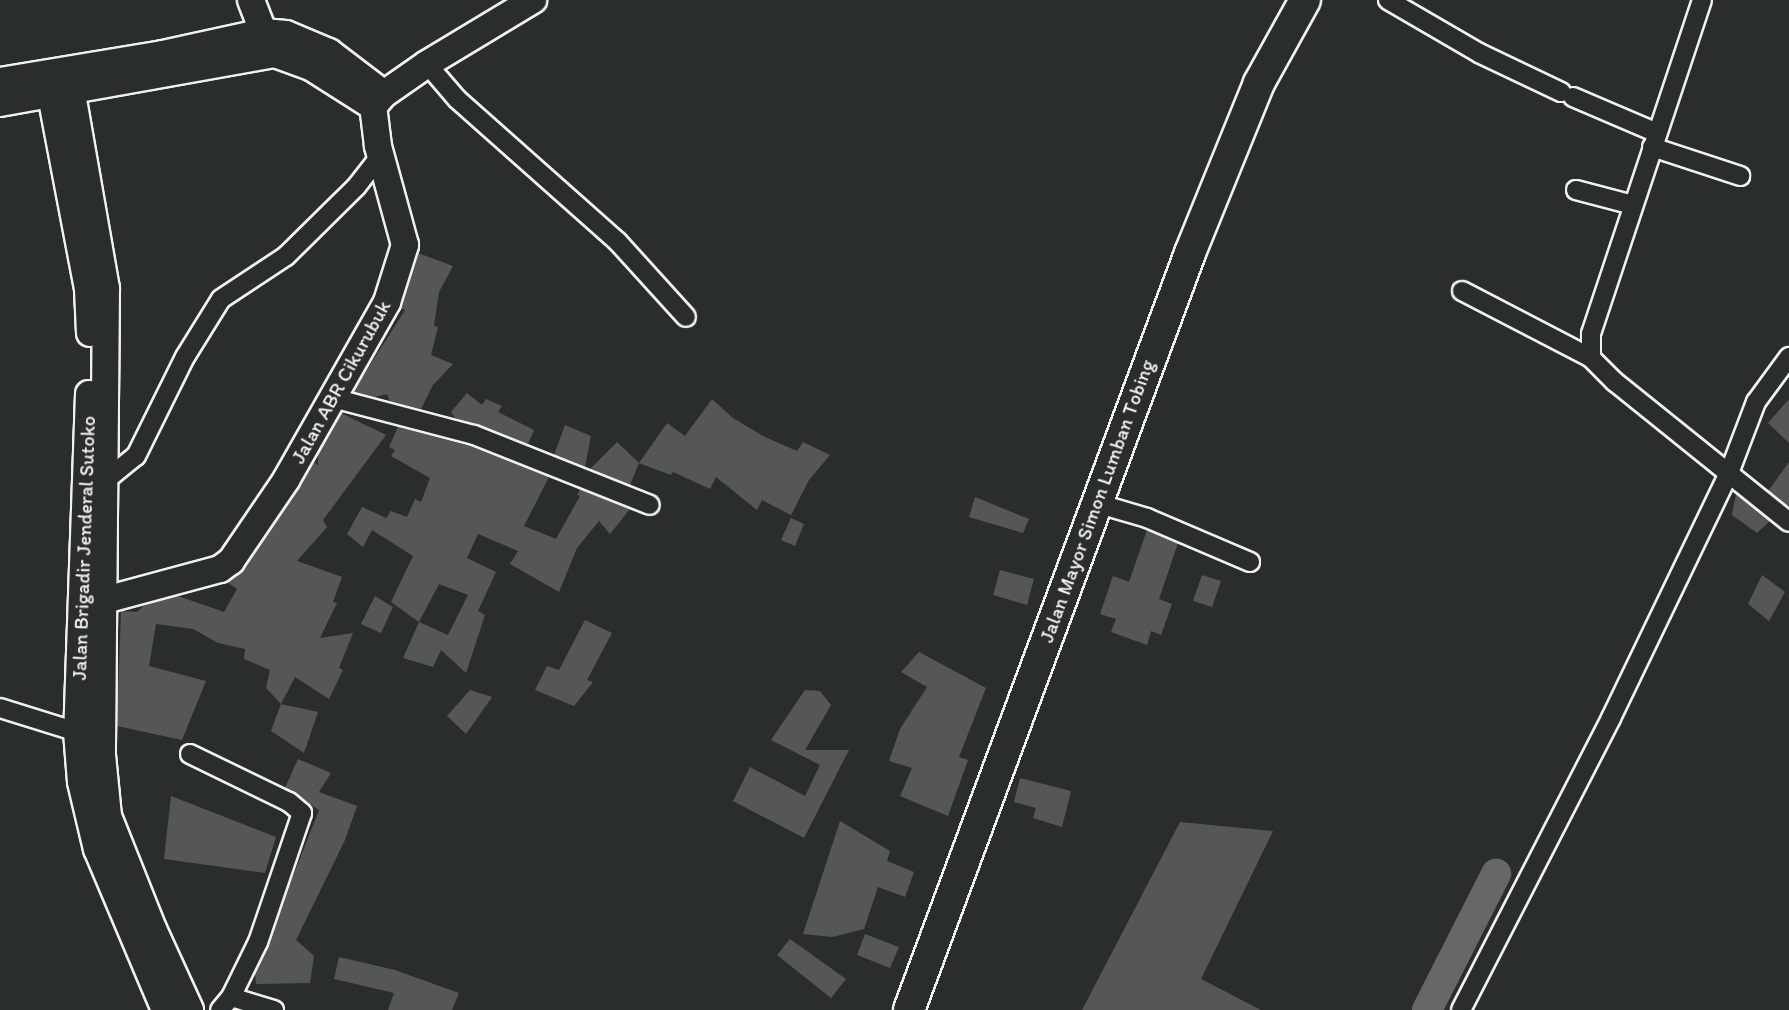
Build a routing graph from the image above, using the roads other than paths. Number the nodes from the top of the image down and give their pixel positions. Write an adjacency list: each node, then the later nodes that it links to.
1 (251, 0): 6 (street)
2 (533, 0): 7 (street)
3 (1388, 0): 12 (street)
4 (1702, 0): 12 (street)
5 (1300, 1): 24 (main road, Jalan Mayor Simon Lumban Tobing)
6 (263, 32): 9 (street); 10 (street)
7 (427, 64): 10 (street); 18 (street)
8 (0, 81): 9 (street)
9 (60, 83): 10 (street); 11 (street); 23 (street); 25 (street, Jalan Brigadir Jenderal Sutoko)
10 (379, 100): 13 (street, Jalan ABR Cikurubuk)
11 (0, 103)
12 (1654, 140): 14 (street); 16 (street)
13 (380, 156): 21 (street, Jalan ABR Cikurubuk); 23 (street)
14 (1740, 176)
15 (1576, 190): 16 (street)
16 (1633, 205): 20 (street)
17 (1462, 291): 20 (street)
18 (686, 317)
19 (1789, 357): 22 (street)
20 (1592, 358): 22 (street)
21 (333, 398): 26 (street); 29 (street, Jalan ABR Cikurubuk)
22 (1730, 473): 27 (street); 39 (street)
23 (106, 480): 25 (street)
24 (1096, 502): 28 (street); 38 (main road, Jalan Mayor Simon Lumban Tobing)
25 (96, 505): 29 (street); 31 (street, Jalan Brigadir Jenderal Sutoko)
26 (650, 505)
27 (1789, 522)
28 (1250, 562)
29 (105, 600): 33 (street)
30 (0, 708): 31 (street)
31 (77, 732): 33 (street, Jalan Brigadir Jenderal Sutoko)
32 (190, 754): 34 (street)
33 (143, 933): 35 (street, Jalan Brigadir Jenderal Sutoko); 36 (street)
34 (226, 1004): 37 (street)
35 (165, 1010)
36 (190, 1010)
37 (274, 1010)
38 (909, 1010)
39 (1461, 1010)

